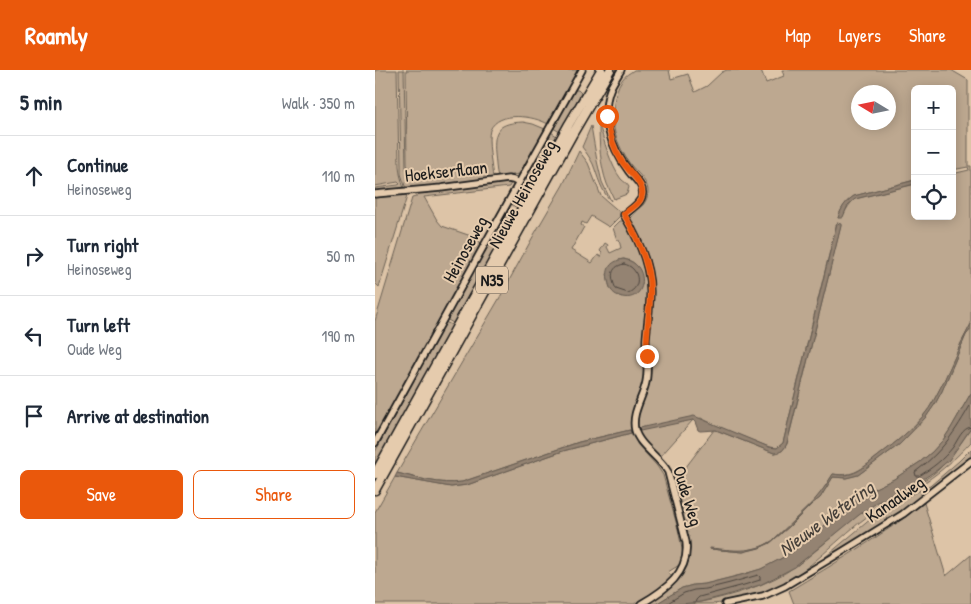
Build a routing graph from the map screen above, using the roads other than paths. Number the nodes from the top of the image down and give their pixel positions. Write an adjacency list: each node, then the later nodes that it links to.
1 (582, 70): 5 (street, Heinoseweg)
2 (601, 70): 9 (highway, Nieuwe Heinoseweg / N35)
3 (610, 70): 10 (highway, Nieuwe Heinoseweg / N35)
4 (621, 70): 11 (street, Oude Weg)
5 (519, 183): 6 (street, Hoekserflaan); 7 (street, Heinoseweg)
6 (375, 194)
7 (375, 443)
8 (971, 462): 12 (street, Kanaalweg)
9 (375, 474)
10 (375, 490)
11 (641, 604)
12 (725, 604)

